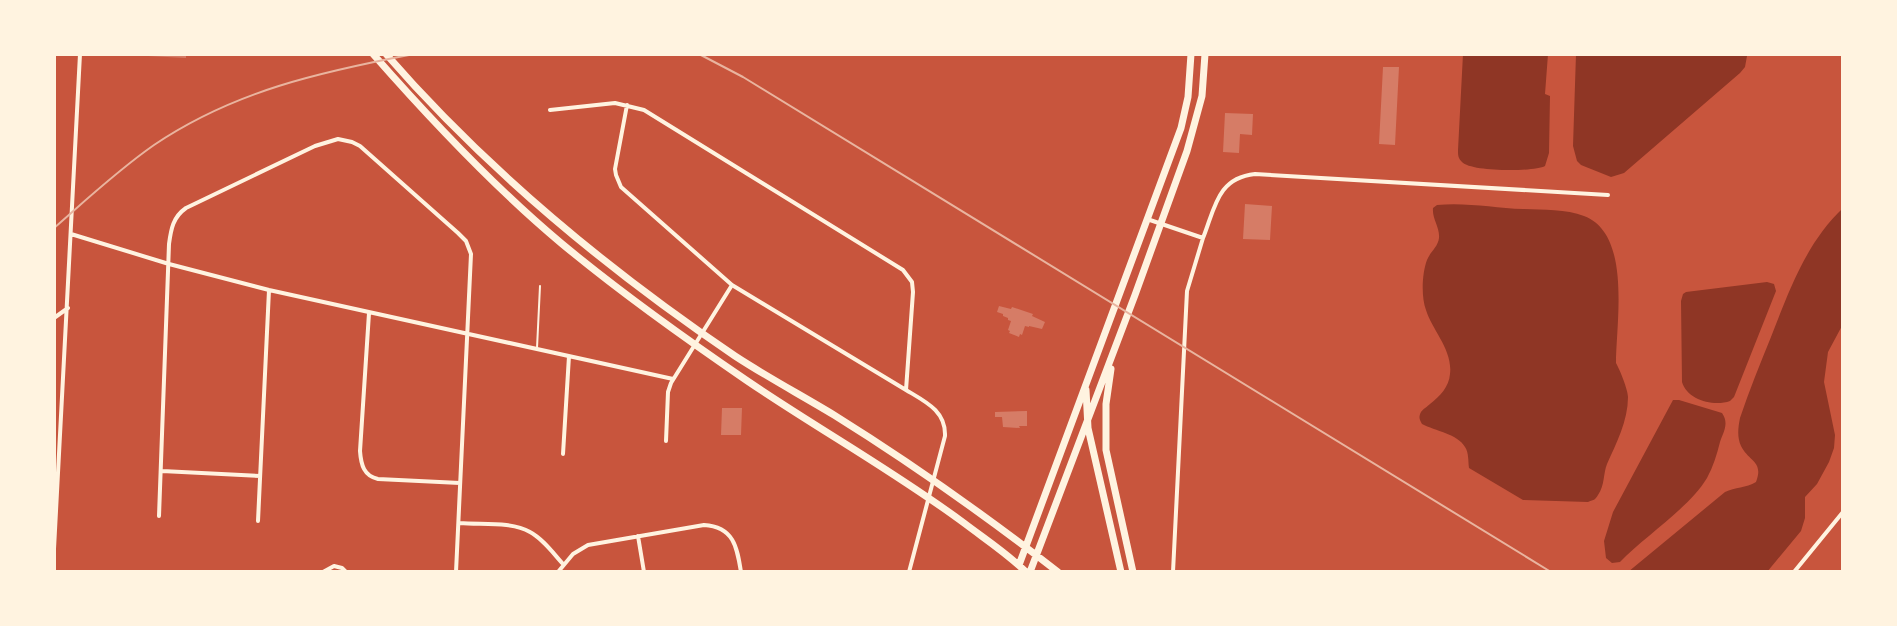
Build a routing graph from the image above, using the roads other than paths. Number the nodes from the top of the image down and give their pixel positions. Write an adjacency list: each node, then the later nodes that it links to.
1 (80, 54): 11 (street)
2 (373, 54): 23 (main road)
3 (386, 54): 22 (main road)
4 (1191, 54): 9 (main road)
5 (1205, 54): 10 (main road)
6 (627, 105): 7 (street); 14 (street); 28 (street)
7 (550, 110)
8 (1608, 195): 12 (street)
9 (1147, 219): 10 (street); 27 (main road)
10 (1161, 224): 12 (street); 20 (main road)
11 (71, 234): 13 (street); 17 (street)
12 (1203, 238): 59 (street)
13 (169, 264): 16 (street); 21 (street); 32 (street)
14 (732, 285): 22 (street); 28 (street)
15 (540, 286): 24 (lane)
16 (269, 290): 18 (street); 33 (street)
17 (68, 308): 19 (street); 37 (street)
18 (369, 313): 21 (street); 35 (street)
19 (54, 318)
20 (1124, 325): 29 (main road); 58 (main road)
21 (468, 333): 24 (street); 35 (street)
22 (702, 333): 23 (street); 34 (main road)
23 (695, 345): 26 (street); 36 (main road)
24 (537, 349): 25 (street)
25 (569, 356): 26 (street); 31 (street)
26 (673, 379): 30 (street)
27 (1087, 380): 29 (main road); 43 (main road)
28 (906, 390): 34 (street)
29 (1087, 421): 45 (main road); 57 (main road)
30 (666, 441)
31 (563, 454)
32 (161, 471): 33 (street); 39 (street)
33 (260, 476): 40 (street)
34 (934, 480): 36 (street); 43 (main road)
35 (460, 483): 41 (street)
36 (930, 497): 47 (main road); 54 (street)
37 (55, 504): 44 (street)
38 (1843, 512): 60 (street)
39 (159, 516)
40 (258, 521)
41 (459, 523): 46 (street); 50 (street)
42 (638, 536): 46 (street); 52 (street); 53 (street)
43 (1026, 547): 45 (main road); 47 (main road)
44 (54, 549)
45 (1036, 555): 55 (main road); 56 (main road)
46 (563, 564): 51 (street)
47 (1019, 565): 55 (main road)
48 (323, 572): 49 (street)
49 (346, 572)
50 (456, 572)
51 (558, 572)
52 (644, 572)
53 (741, 572)
54 (909, 572)
55 (1028, 572)
56 (1058, 572)
57 (1121, 572)
58 (1133, 572)
59 (1173, 572)
60 (1794, 572)

